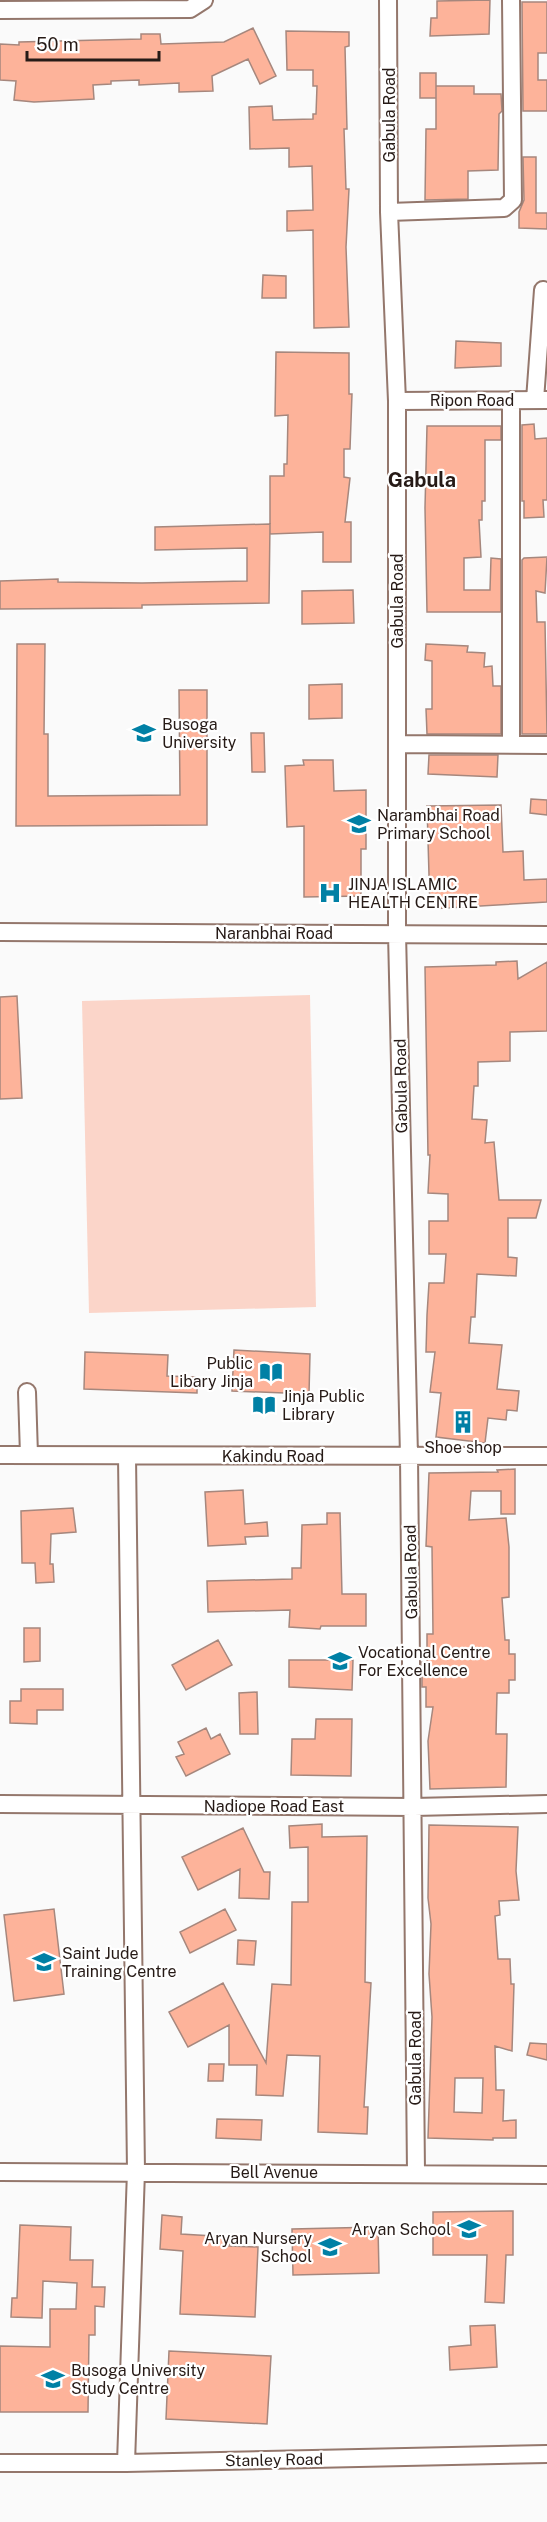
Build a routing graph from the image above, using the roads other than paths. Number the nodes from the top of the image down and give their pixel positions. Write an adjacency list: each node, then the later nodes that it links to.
1 (204, 0): 4 (street)
2 (388, 0): 5 (street, Gabula Road)
3 (511, 0): 5 (street)
4 (0, 10)
5 (389, 212): 9 (street, Gabula Road)
6 (543, 290): 8 (street)
7 (511, 400): 8 (street, Ripon Road); 9 (street, Ripon Road); 11 (street)
8 (541, 400)
9 (397, 401): 10 (street, Gabula Road)
10 (397, 744): 11 (street); 14 (street, Gabula Road)
11 (511, 745): 12 (street)
12 (547, 745)
13 (0, 932): 14 (street, Naranbhai Road)
14 (397, 933): 15 (street, Naranbhai Road); 20 (street, Gabula Road)
15 (547, 935)
16 (27, 1392): 18 (street)
17 (0, 1455): 18 (street, Kakindu Road)
18 (29, 1455): 19 (street, Kakindu Road)
19 (127, 1456): 20 (street, Kakindu Road); 24 (street)
20 (409, 1456): 21 (street, Kakindu Road); 25 (street, Gabula Road)
21 (547, 1456)
22 (0, 1804): 24 (street, Nadiope Road East)
23 (547, 1804): 25 (street, Nadiope Road East)
24 (130, 1805): 25 (street, Nadiope Road East); 26 (street)
25 (414, 1807): 28 (street, Gabula Road)
26 (136, 2171): 27 (street, Bell Avenue); 28 (street, Bell Avenue); 32 (street)
27 (0, 2172)
28 (416, 2173): 29 (street, Bell Avenue)
29 (547, 2175)
30 (547, 2454): 32 (street, Stanley Road)
31 (0, 2463): 32 (street, Stanley Road)
32 (126, 2463)

